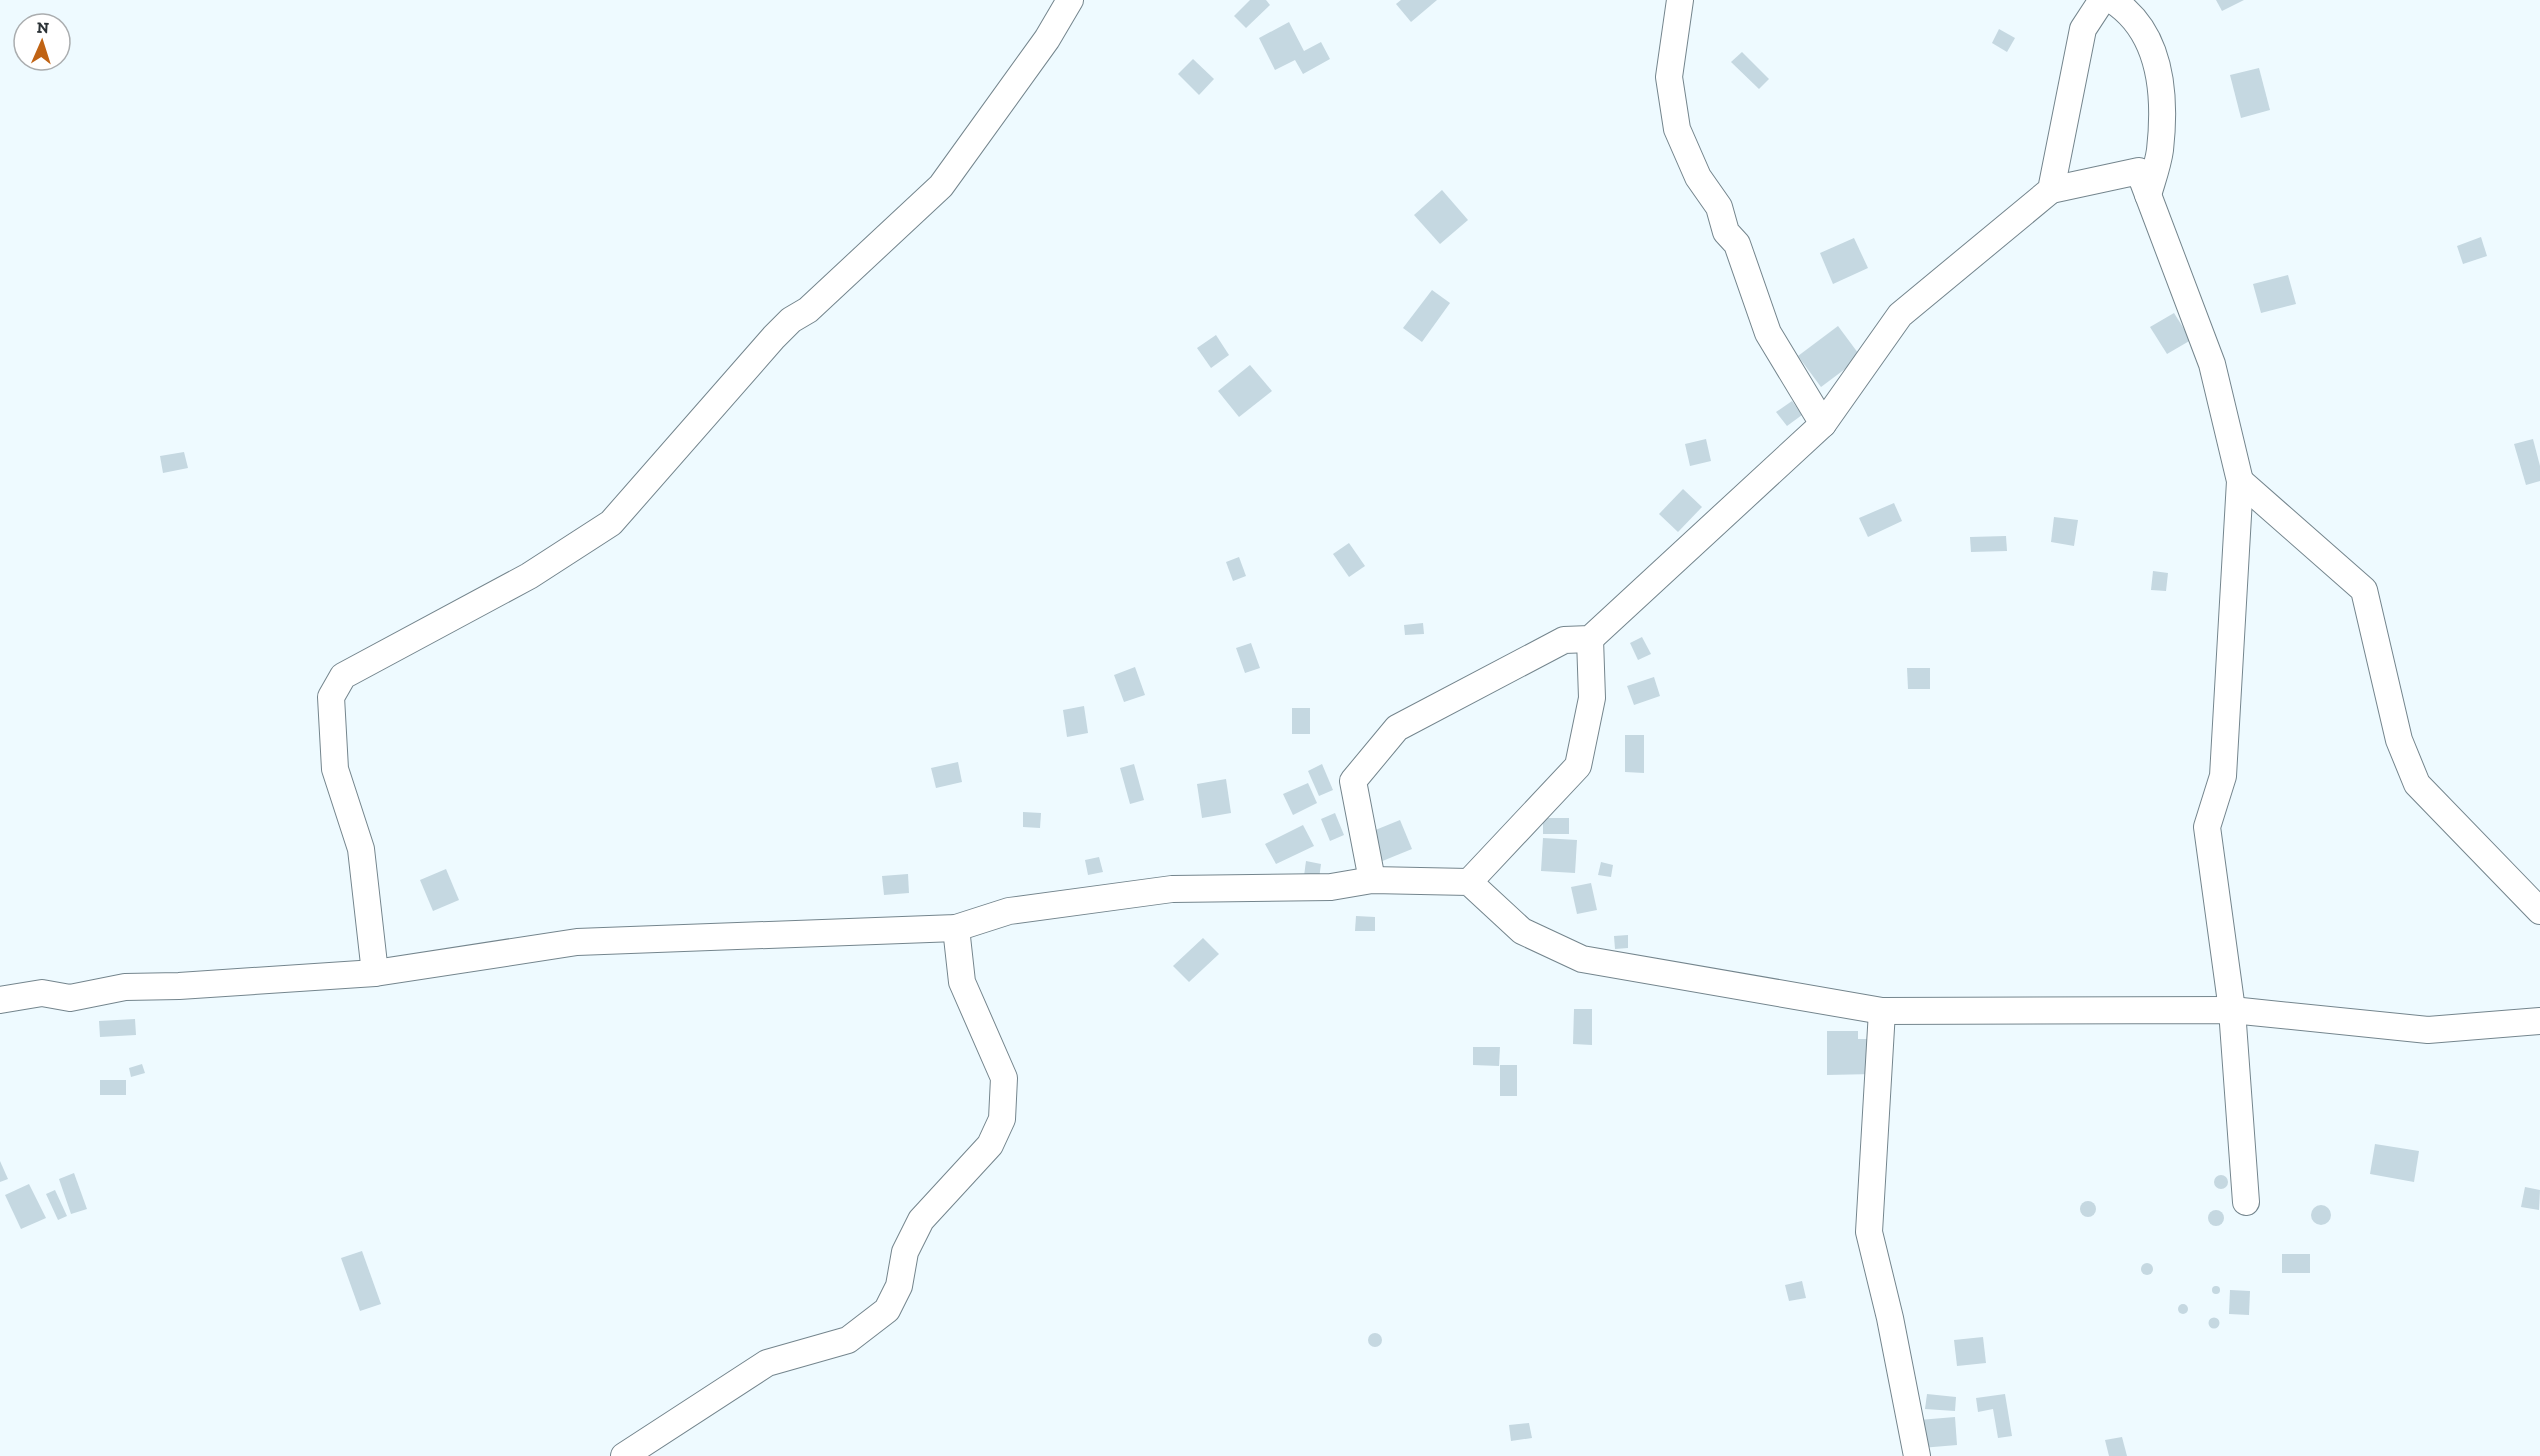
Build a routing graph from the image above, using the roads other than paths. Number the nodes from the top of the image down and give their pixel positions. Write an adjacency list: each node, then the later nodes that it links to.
1 (1070, 0): 14 (street)
2 (1680, 0): 7 (street)
3 (2102, 0): 5 (street)
4 (2112, 0): 6 (street)
5 (2051, 190): 6 (street); 7 (street)
6 (2148, 195): 8 (street)
7 (1823, 424): 9 (street)
8 (2240, 481): 12 (street); 16 (street)
9 (1590, 639): 10 (street); 11 (street)
10 (1371, 880): 11 (street); 13 (street)
11 (1469, 882): 17 (street)
12 (2540, 911)
13 (956, 928): 14 (street); 20 (street)
14 (375, 973): 15 (street)
15 (0, 1000)
16 (2232, 1010): 17 (street); 18 (street); 19 (street)
17 (1882, 1011): 21 (street)
18 (2540, 1021)
19 (2246, 1202)
20 (624, 1456)
21 (1917, 1456)

